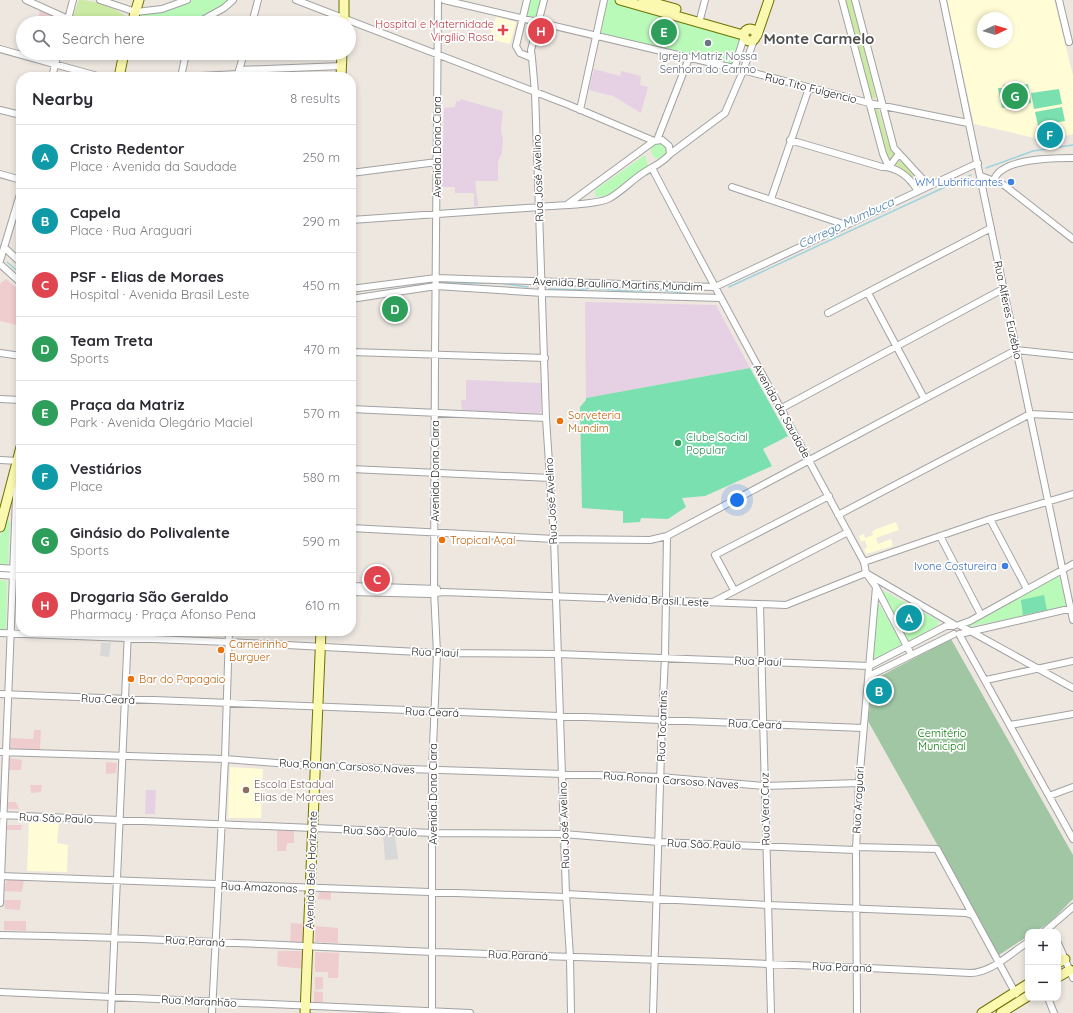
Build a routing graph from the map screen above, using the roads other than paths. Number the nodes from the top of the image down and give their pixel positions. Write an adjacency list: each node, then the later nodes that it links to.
1 (26, 0): 25 (street)
2 (73, 0): 26 (street)
3 (100, 0): 24 (street)
4 (139, 0): 24 (street)
5 (187, 0): 24 (street)
6 (233, 0): 28 (street)
7 (258, 0): 29 (street)
8 (296, 0): 30 (street)
9 (344, 0): 31 (street)
10 (438, 0): 41 (street, Avenida Dona Clara)
11 (444, 0): 32 (street, Rua Tito Fulgencio)
12 (527, 0): 32 (street)
13 (544, 0): 34 (street, Rua José Avelino)
14 (604, 0): 37 (street)
15 (620, 0): 33 (street)
16 (644, 0): 33 (street)
17 (705, 0): 33 (street)
18 (762, 0): 36 (street)
19 (769, 0): 36 (street)
20 (842, 0): 63 (street)
21 (855, 0): 64 (street)
22 (943, 0): 68 (street, Rua Alferes Euzébio)
23 (1060, 0): 38 (street)
24 (136, 12): 27 (street)
25 (57, 16)
26 (68, 16)
27 (135, 16)
28 (210, 16)
29 (254, 16)
30 (333, 16)
31 (344, 16)
32 (522, 18): 34 (street, Rua Tito Fulgencio); 42 (street)
33 (700, 20): 36 (street)
34 (538, 22): 37 (street, Rua Tito Fulgencio); 42 (street, Rua José Avelino)
35 (356, 25): 41 (street)
36 (749, 34): 52 (street); 53 (street)
37 (597, 37): 43 (street, Rua Tito Fulgencio); 66 (street)
38 (1069, 42)
39 (0, 49): 40 (street)
40 (16, 53)
41 (438, 55): 62 (street); 74 (street, Avenida Dona Clara)
42 (532, 58): 62 (street, Rua José Avelino)
43 (689, 58): 52 (street, Rua Tito Fulgencio); 69 (street)
44 (40, 60): 50 (street)
45 (56, 60): 50 (street)
46 (122, 60): 56 (street)
47 (185, 60): 57 (street)
48 (242, 60): 58 (street)
49 (342, 60): 51 (street)
50 (55, 64): 54 (street); 55 (street)
51 (342, 66): 59 (street); 60 (street)
52 (734, 69): 53 (street, Rua Tito Fulgencio)
53 (743, 71): 61 (street, Rua Tito Fulgencio); 71 (street)
54 (53, 72)
55 (83, 72)
56 (119, 72)
57 (182, 72)
58 (239, 72)
59 (264, 72)
60 (342, 72)
61 (809, 88): 63 (street, Rua Tito Fulgencio); 70 (street)
62 (535, 92): 66 (street); 91 (street, Rua José Avelino)
63 (869, 103): 64 (street, Rua Tito Fulgencio); 76 (street)
64 (881, 104): 68 (street, Rua Tito Fulgencio); 72 (street)
65 (0, 110): 67 (street)
66 (580, 110): 69 (street)
67 (16, 114)
68 (968, 122): 75 (street, Rua Alferes Euzébio)
69 (656, 140): 71 (street); 85 (street)
70 (790, 140): 76 (street); 87 (street)
71 (670, 154): 77 (street)
72 (899, 154): 76 (street); 83 (street)
73 (1073, 158): 82 (street)
74 (437, 162): 78 (street); 92 (street, Avenida Dona Clara)
75 (978, 163): 80 (street, Rua Alferes Euzébio); 83 (street, Avenida Braulino Martins Mundim)
76 (889, 166): 86 (street)
77 (652, 168): 88 (street); 106 (street, Avenida da Saudade)
78 (356, 172)
79 (0, 174): 81 (street)
80 (981, 176): 82 (street); 95 (street, Rua Alferes Euzébio)
81 (16, 179)
82 (994, 180): 96 (street)
83 (930, 186): 86 (street, Avenida Braulino Martins Mundim)
84 (732, 187): 87 (street)
85 (592, 188): 88 (street); 89 (street)
86 (918, 191): 94 (street, Avenida Braulino Martins Mundim)
87 (771, 199): 94 (street)
88 (597, 201): 89 (street)
89 (568, 204): 91 (street)
90 (16, 207): 97 (street)
91 (540, 207): 92 (street); 103 (street, Rua José Avelino)
92 (436, 213): 93 (street); 102 (street, Avenida Dona Clara)
93 (356, 220)
94 (846, 225): 106 (street, Avenida Braulino Martins Mundim)
95 (991, 228): 107 (street, Rua Alferes Euzébio); 109 (street)
96 (1073, 238)
97 (4, 247): 98 (street); 99 (street)
98 (16, 259)
99 (0, 261)
100 (0, 264): 101 (street)
101 (16, 278)
102 (436, 278): 103 (street, Avenida Braulino Martins Mundim); 104 (street, Avenida Dona Clara); 105 (street, Avenida Braulino Martins Mundim)
103 (542, 282): 106 (street, Avenida Braulino Martins Mundim); 108 (street, Rua José Avelino)
104 (436, 286): 108 (street, Avenida Braulino Martins Mundim); 111 (street, Avenida Braulino Martins Mundim); 117 (street, Avenida Dona Clara)
105 (356, 288)
106 (715, 288): 110 (street, Avenida da Saudade)
107 (1004, 289): 113 (street); 114 (street, Rua Alferes Euzébio)
108 (542, 292): 110 (street, Avenida Braulino Martins Mundim); 120 (street, Rua José Avelino)
109 (868, 293): 112 (street); 113 (street)
110 (720, 297): 124 (street, Avenida da Saudade)
111 (356, 298)
112 (828, 313)
113 (897, 346): 121 (street); 124 (street)
114 (1016, 350): 119 (street); 121 (street); 127 (street, Rua Alferes Euzébio)
115 (356, 352): 117 (street)
116 (0, 353): 118 (street)
117 (435, 354): 120 (street); 126 (street, Avenida Dona Clara)
118 (16, 355)
119 (1073, 356)
120 (544, 358): 129 (street, Rua José Avelino)
121 (924, 398): 130 (street)
122 (0, 399): 123 (street)
123 (16, 400)
124 (782, 408): 130 (street, Avenida da Saudade)
125 (356, 409): 126 (street)
126 (435, 413): 129 (street); 135 (street, Avenida Dona Clara)
127 (1030, 414): 128 (street); 139 (street, Rua Alferes Euzébio); 142 (street)
128 (1073, 416)
129 (546, 418): 136 (street, Rua José Avelino)
130 (809, 459): 138 (street, Avenida da Saudade); 148 (street)
131 (0, 460): 132 (street)
132 (16, 461)
133 (356, 469): 135 (street)
134 (16, 470): 140 (street)
135 (435, 474): 136 (street); 146 (street, Avenida Dona Clara)
136 (550, 478): 150 (street, Rua José Avelino)
137 (1073, 494): 139 (street)
138 (829, 496): 142 (street, Avenida da Saudade); 161 (street)
139 (1047, 502): 143 (street); 155 (street, Rua Alferes Euzébio)
140 (2, 513): 141 (street); 144 (street)
141 (16, 513)
142 (838, 514): 147 (street, Avenida da Saudade)
143 (990, 519): 149 (street); 162 (street)
144 (0, 527)
145 (356, 528): 146 (street)
146 (435, 532): 150 (street); 163 (street, Avenida Dona Clara)
147 (848, 532): 152 (street, Avenida da Saudade); 161 (street)
148 (667, 536): 150 (street); 166 (street, Rua Tocantins)
149 (940, 536): 152 (street); 170 (street)
150 (554, 539): 165 (street, Rua José Avelino)
151 (16, 542): 156 (street)
152 (864, 562): 157 (street, Avenida da Saudade)
153 (1073, 564): 155 (street)
154 (0, 568): 156 (street)
155 (1062, 570): 162 (street); 169 (street, Rua Alferes Euzébio)
156 (14, 572): 158 (street); 175 (street)
157 (866, 573): 160 (street, Avenida da Saudade); 168 (street, Avenida Brasil Leste); 172 (street)
158 (0, 575)
159 (356, 586): 163 (street, Avenida Brasil Leste)
160 (876, 587): 183 (street, Avenida da Saudade); 191 (street, Rua Araguari)
161 (734, 590): 167 (street)
162 (1027, 590): 170 (street)
163 (434, 591): 164 (street, Avenida Brasil Leste); 165 (street, Avenida Brasil Leste); 185 (street, Avenida Dona Clara)
164 (356, 592)
165 (556, 596): 166 (street, Avenida Brasil Leste); 186 (street, Rua José Avelino)
166 (665, 600): 167 (street, Avenida Brasil Leste); 188 (street, Rua Tocantins)
167 (712, 603): 168 (street, Avenida Brasil Leste)
168 (760, 604): 189 (street, Rua Vera Cruz)
169 (1072, 608): 171 (street, Rua Alferes Euzébio); 173 (street)
170 (982, 615): 172 (street)
171 (1073, 620)
172 (957, 626): 173 (street); 177 (street); 183 (street)
173 (971, 632): 177 (street); 192 (street)
174 (0, 633): 175 (street, Rua Piauí)
175 (11, 634): 176 (street, Rua Piauí); 197 (street)
176 (16, 634)
177 (957, 634): 187 (street); 194 (street)
178 (69, 636): 181 (street, Rua Piauí)
179 (229, 636): 182 (street)
180 (321, 636): 184 (street, Avenida Belo Horizonte)
181 (127, 638): 182 (street, Rua Piauí); 198 (street)
182 (228, 642): 184 (street, Rua Piauí); 199 (street)
183 (907, 646): 187 (street, Avenida da Saudade); 191 (street)
184 (320, 647): 185 (street, Rua Piauí); 200 (street, Avenida Belo Horizonte)
185 (437, 653): 186 (street, Rua Piauí); 201 (street, Avenida Dona Clara)
186 (558, 654): 188 (street, Rua Piauí); 203 (street, Rua José Avelino)
187 (911, 654): 193 (street)
188 (665, 657): 189 (street, Rua Piauí); 204 (street, Rua Tocantins)
189 (761, 661): 191 (street, Rua Piauí); 205 (street, Rua Vera Cruz)
190 (1073, 661): 192 (street)
191 (869, 666): 193 (street, Rua Araguari)
192 (1037, 669): 194 (street); 195 (street)
193 (869, 676): 207 (street, Rua Araguari)
194 (986, 680): 206 (street)
195 (1073, 688)
196 (0, 694): 197 (street, Rua Ceará)
197 (8, 695): 198 (street, Rua Ceará); 208 (street)
198 (125, 699): 199 (street, Rua Ceará); 209 (street)
199 (226, 703): 200 (street, Rua Ceará); 210 (street)
200 (317, 707): 201 (street, Rua Ceará); 211 (street, Avenida Belo Horizonte)
201 (434, 712): 203 (street, Rua Ceará); 212 (street, Avenida Dona Clara)
202 (1073, 714): 206 (street)
203 (561, 717): 204 (street, Rua Ceará); 213 (street, Rua José Avelino)
204 (662, 720): 205 (street, Rua Ceará); 214 (street, Rua Tocantins)
205 (763, 725): 207 (street, Rua Ceará); 216 (street, Rua Vera Cruz)
206 (1010, 725): 218 (street)
207 (863, 728): 215 (street, Rua Araguari)
208 (3, 753): 209 (street, Rua Ronan Carsoso Naves); 219 (street)
209 (123, 756): 210 (street, Rua Ronan Carsoso Naves); 220 (street)
210 (225, 759): 211 (street, Rua Ronan Carsoso Naves); 221 (street)
211 (315, 766): 212 (street, Rua Ronan Carsoso Naves); 222 (street, Avenida Belo Horizonte)
212 (432, 770): 213 (street, Rua Ronan Carsoso Naves); 223 (street, Avenida Dona Clara)
213 (562, 774): 214 (street, Rua Ronan Carsoso Naves); 224 (street, Rua José Avelino)
214 (660, 777): 216 (street, Rua Ronan Carsoso Naves); 226 (street, Rua Tocantins)
215 (859, 783): 216 (street, Rua Ronan Carsoso Naves); 228 (street, Rua Araguari)
216 (765, 786): 227 (street, Rua Vera Cruz)
217 (1073, 787): 218 (street)
218 (1049, 796): 225 (street)
219 (2, 815): 220 (street, Rua São Paulo); 229 (street)
220 (120, 820): 221 (street, Rua São Paulo); 230 (street)
221 (221, 824): 222 (street, Rua São Paulo); 231 (street)
222 (312, 828): 223 (street, Rua São Paulo); 232 (street, Avenida Belo Horizonte)
223 (433, 833): 224 (street, Rua São Paulo); 233 (street, Avenida Dona Clara)
224 (564, 834): 226 (street, Rua São Paulo); 234 (street, Rua José Avelino)
225 (1073, 839)
226 (658, 842): 227 (street, Rua São Paulo); 235 (street, Rua Tocantins)
227 (766, 847): 228 (street, Rua São Paulo); 237 (street, Rua Vera Cruz)
228 (856, 849): 239 (street, Rua Araguari); 240 (street, Rua São Paulo)
229 (0, 876): 230 (street, Rua Amazonas); 236 (street)
230 (117, 881): 231 (street, Rua Amazonas); 243 (street)
231 (218, 885): 232 (street, Rua Amazonas); 244 (street)
232 (310, 889): 233 (street, Rua Amazonas); 246 (street, Avenida Belo Horizonte)
233 (433, 894): 234 (street, Rua Amazonas); 247 (street, Avenida Dona Clara)
234 (566, 895): 235 (street, Rua Amazonas); 248 (street, Rua José Avelino)
235 (657, 899): 237 (street, Rua Amazonas); 249 (street, Rua Tocantins)
236 (0, 903)
237 (768, 905): 239 (street, Rua Amazonas); 252 (street, Rua Vera Cruz)
238 (1073, 907): 241 (street)
239 (856, 908): 240 (street, Rua Amazonas); 253 (street, Rua Araguari)
240 (972, 915): 250 (street)
241 (1053, 929)
242 (0, 935): 243 (street, Rua Paraná)
243 (114, 937): 244 (street, Rua Paraná); 259 (street)
244 (215, 942): 246 (street, Rua Paraná); 262 (street)
245 (1025, 944): 250 (street, Rua Paraná)
246 (308, 946): 247 (street, Rua Paraná); 263 (street, Avenida Belo Horizonte)
247 (432, 952): 248 (street, Rua Paraná); 264 (street, Avenida Dona Clara)
248 (570, 957): 249 (street, Rua Paraná); 268 (street, Rua José Avelino)
249 (655, 959): 252 (street, Rua Paraná); 269 (street, Rua Tocantins)
250 (999, 961): 253 (street, Rua Paraná); 258 (street)
251 (1061, 961): 254 (street)
252 (770, 964): 253 (street, Rua Paraná); 270 (street, Rua Vera Cruz)
253 (856, 967): 271 (street, Rua Araguari)
254 (1071, 974): 255 (street)
255 (1061, 977)
256 (1025, 986): 258 (street)
257 (0, 992): 259 (street, Rua Maranhão)
258 (1015, 992): 260 (street); 272 (street)
259 (112, 997): 262 (street, Rua Maranhão); 265 (street)
260 (1024, 999): 273 (street)
261 (1049, 1001): 274 (street)
262 (213, 1002): 263 (street, Rua Maranhão); 266 (street)
263 (306, 1009): 264 (street, Rua Maranhão)
264 (432, 1012): 267 (street, Rua Maranhão)
265 (111, 1013)
266 (212, 1013)
267 (470, 1013)
268 (571, 1013)
269 (653, 1013)
270 (771, 1013)
271 (857, 1013)
272 (982, 1013)
273 (1001, 1013)
274 (1054, 1013)

